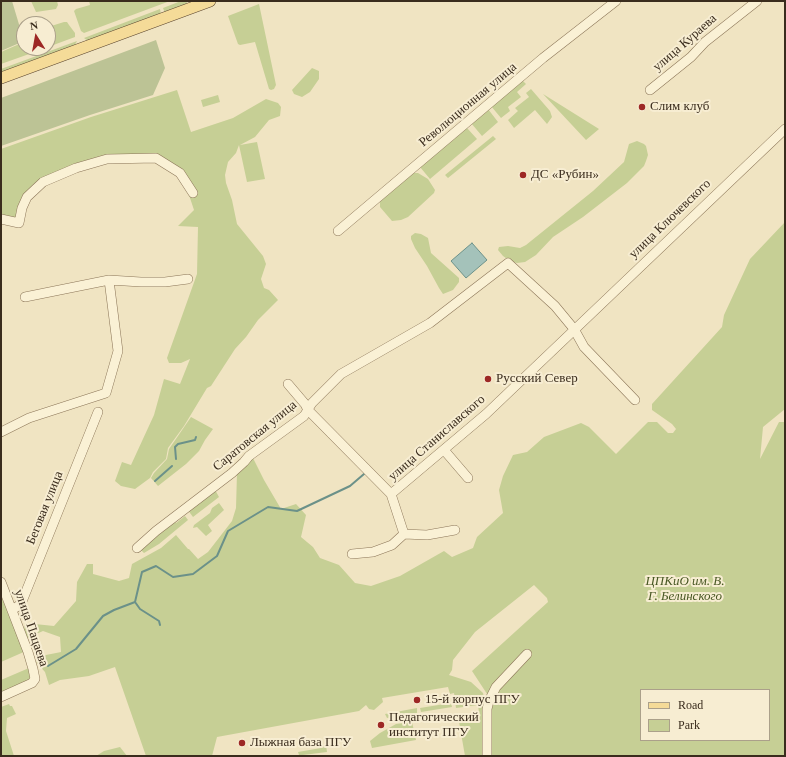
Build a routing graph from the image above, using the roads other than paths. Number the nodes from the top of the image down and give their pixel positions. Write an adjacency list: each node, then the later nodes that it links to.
1 (207, 1): 4 (main road)
2 (616, 1): 9 (street, Революционная улица)
3 (756, 1): 5 (street, улица Кураева)
4 (1, 78)
5 (650, 90)
6 (785, 129): 13 (street, улица Ключевского)
7 (192, 193): 8 (street)
8 (1, 219)
9 (338, 231)
10 (188, 279): 11 (street)
11 (109, 280): 12 (street); 18 (street)
12 (25, 297)
13 (574, 329): 15 (street); 16 (street, Саратовская улица); 19 (street, улица Станиславского)
14 (288, 384): 16 (street, улица Станиславского)
15 (635, 400)
16 (308, 410): 21 (street, улица Станиславского); 24 (street, Саратовская улица)
17 (98, 412): 27 (street, Беговая улица)
18 (1, 432)
19 (444, 450): 20 (street); 21 (street, улица Станиславского)
20 (468, 478)
21 (391, 494): 23 (street)
22 (455, 530): 23 (street)
23 (404, 534): 25 (street)
24 (137, 548)
25 (352, 554)
26 (1, 582): 27 (street, улица Пацаева)
27 (12, 610): 29 (street, улица Пацаева)
28 (527, 654): 30 (street)
29 (1, 697)
30 (487, 756)

